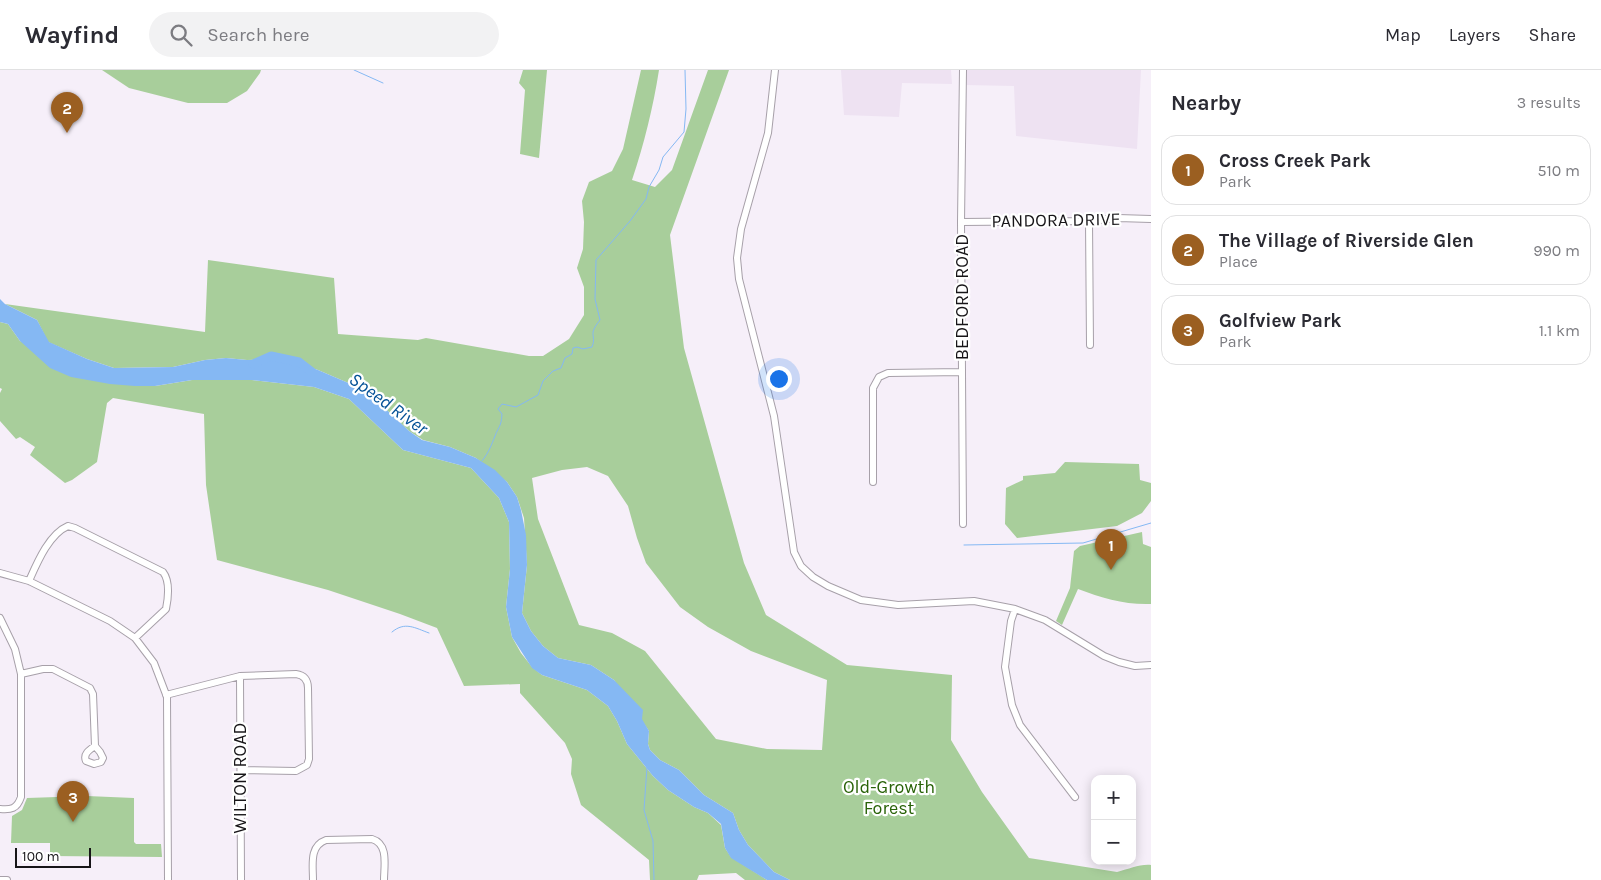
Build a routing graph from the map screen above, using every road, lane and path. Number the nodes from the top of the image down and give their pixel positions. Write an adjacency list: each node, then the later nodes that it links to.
1 (775, 70): 12 (street)
2 (963, 70): 5 (street, BEDFORD ROAD)
3 (1151, 219): 4 (street, PANDORA DRIVE)
4 (1089, 221): 5 (street, PANDORA DRIVE); 6 (street)
5 (961, 222): 7 (street, BEDFORD ROAD)
6 (1090, 345)
7 (962, 372): 8 (street); 9 (street, BEDFORD ROAD)
8 (873, 482)
9 (963, 524)
10 (0, 573): 11 (street)
11 (29, 581): 15 (street); 15 (street)
12 (1015, 609): 16 (street); 22 (street)
13 (0, 618): 14 (street)
14 (3, 630): 17 (street)
15 (135, 638): 19 (street)
16 (1151, 665)
17 (21, 674): 20 (street); 23 (street)
18 (240, 676): 19 (street); 21 (street, WILTON ROAD); 21 (street)
19 (166, 695): 26 (street)
20 (94, 746)
21 (241, 770): 27 (street, WILTON ROAD)
22 (1075, 797)
23 (0, 810)
24 (0, 880): 25 (street)
25 (7, 880)
26 (168, 880)
27 (241, 880)
28 (313, 880): 29 (street)
29 (384, 880)

